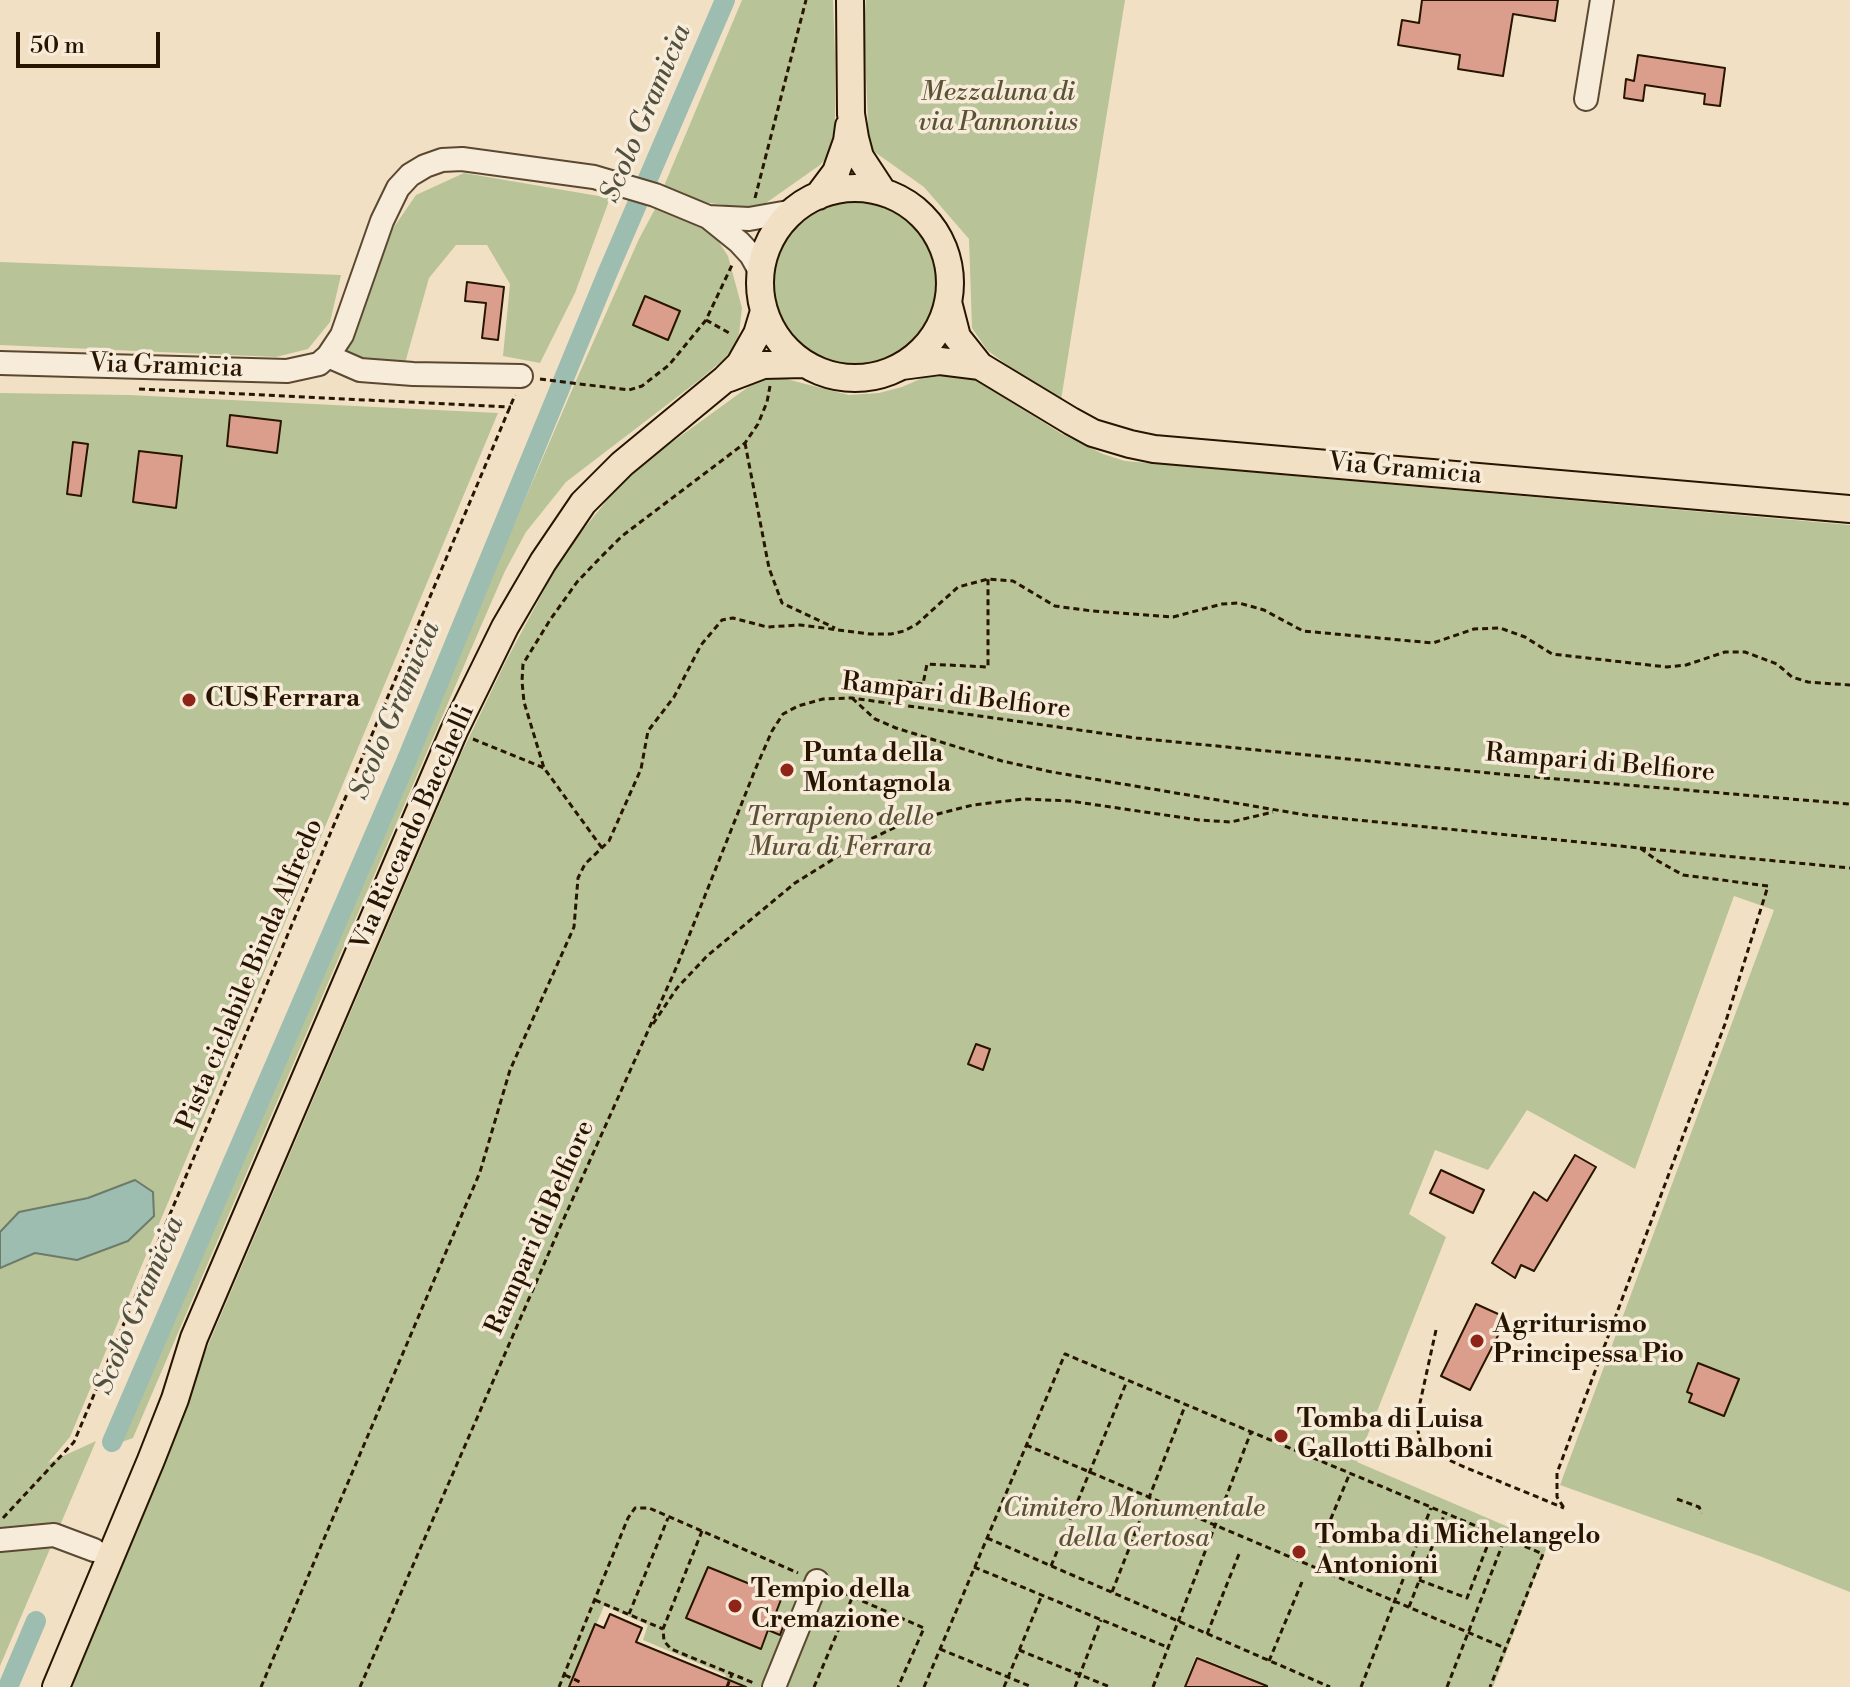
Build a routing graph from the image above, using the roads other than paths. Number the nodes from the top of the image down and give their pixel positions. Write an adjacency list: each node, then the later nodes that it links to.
1 (850, 0): 4 (main road)
2 (1602, 0): 3 (street)
3 (1586, 99)
4 (851, 114): 5 (main road); 6 (main road)
5 (883, 192): 6 (main road, Via Gramicia); 10 (main road, Via Gramicia)
6 (818, 196): 7 (main road, Via Gramicia)
7 (794, 211): 8 (street, Via Gramicia); 9 (main road, Via Gramicia)
8 (708, 217): 9 (street, Via Gramicia); 12 (street, Via Gramicia)
9 (761, 273): 11 (main road, Via Gramicia)
10 (948, 302): 15 (main road, Via Gramicia); 16 (main road, Via Gramicia)
11 (764, 311): 14 (main road, Via Gramicia); 18 (main road, Via Riccardo Bacchelli)
12 (328, 356): 13 (street, Via Gramicia); 17 (street)
13 (0, 363)
14 (804, 364): 15 (main road, Via Gramicia); 18 (main road, Via Riccardo Bacchelli)
15 (902, 366): 16 (main road, Via Gramicia)
16 (980, 366): 19 (main road, Via Gramicia)
17 (529, 377)
18 (725, 379): 21 (main road, Via Riccardo Bacchelli)
19 (1850, 509)
20 (0, 1540): 21 (street)
21 (102, 1553): 23 (main road, Via Riccardo Bacchelli); 24 (main road, Via Riccardo Bacchelli)
22 (817, 1581): 25 (street)
23 (37, 1687)
24 (56, 1687)
25 (774, 1687)

